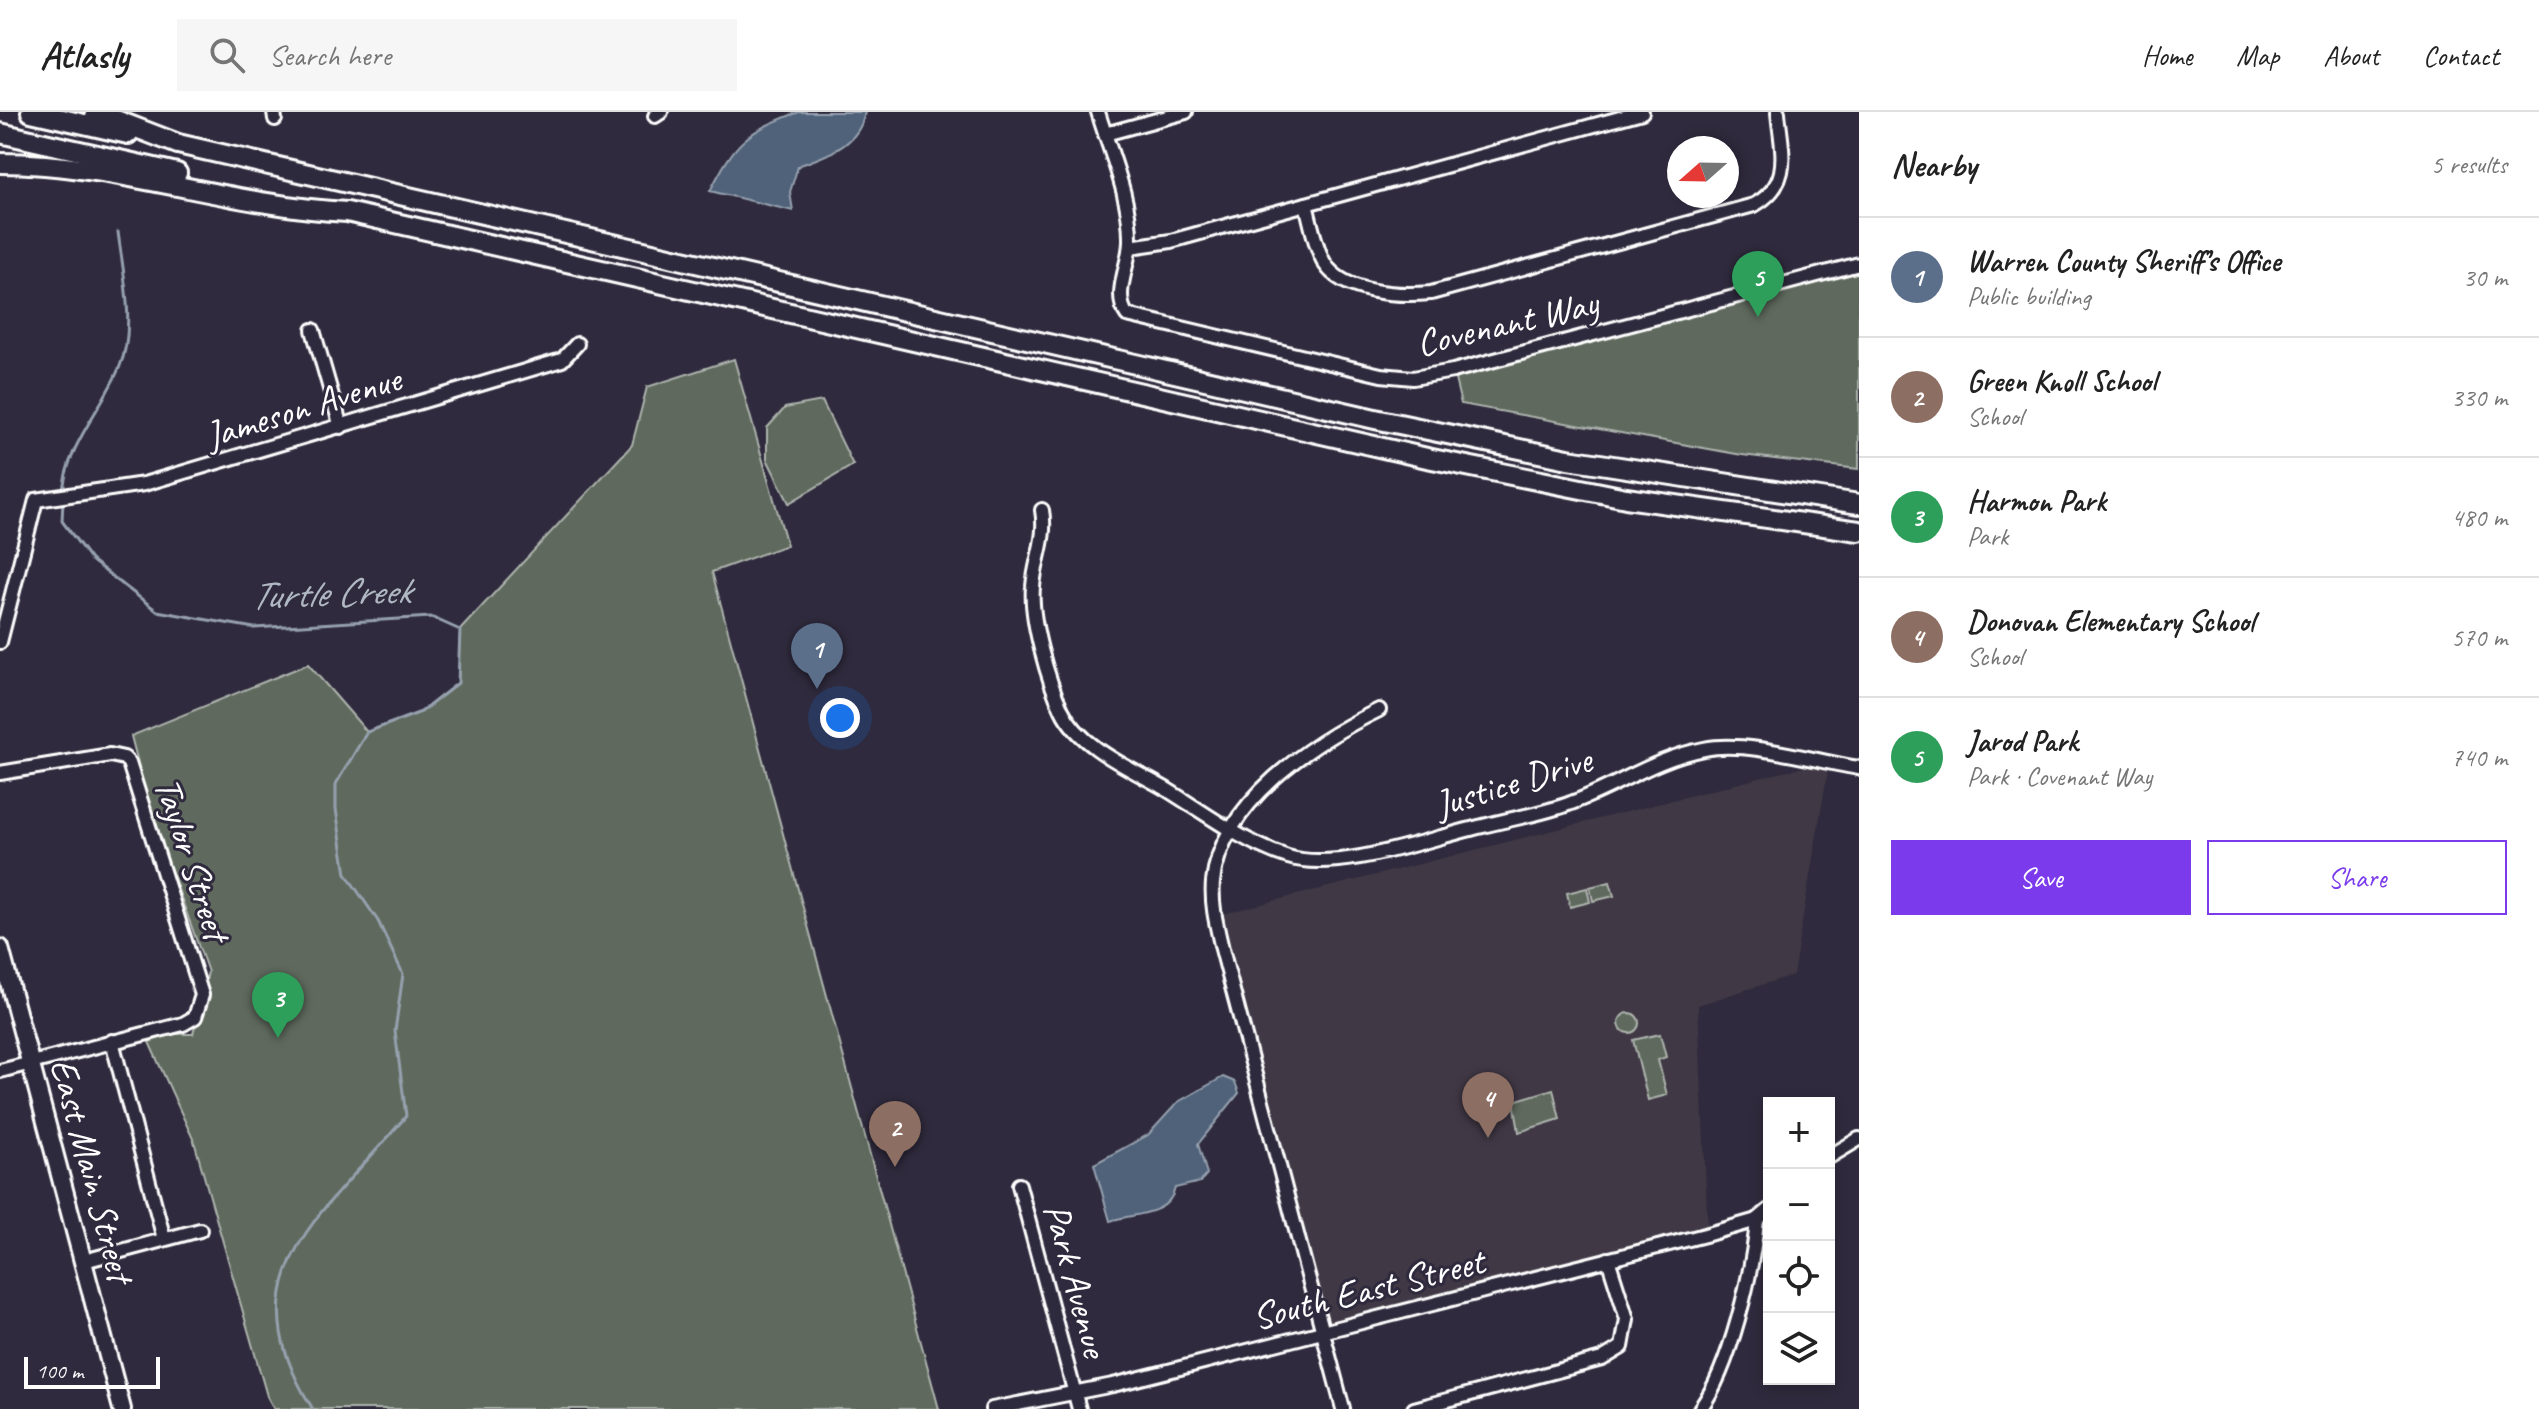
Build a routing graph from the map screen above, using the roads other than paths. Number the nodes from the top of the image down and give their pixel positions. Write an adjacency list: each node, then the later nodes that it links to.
1 (31, 112): 9 (highway)
2 (95, 112): 9 (highway)
3 (1098, 112): 8 (street)
4 (1186, 112): 8 (street)
5 (1642, 112): 11 (street)
6 (1778, 112): 11 (street)
7 (0, 133): 12 (highway)
8 (1105, 134): 13 (street)
9 (178, 144): 18 (highway)
10 (0, 163): 12 (highway)
11 (1306, 204): 13 (street)
12 (347, 212): 20 (highway)
13 (1130, 247): 14 (street, Covenant Way)
14 (1859, 264)
15 (313, 330): 17 (street)
16 (577, 344): 17 (street, Jameson Avenue)
17 (341, 427): 21 (street, Jameson Avenue)
18 (1859, 504)
19 (1042, 510): 25 (street, Justice Drive)
20 (1859, 531)
21 (0, 642)
22 (1379, 710): 25 (street)
23 (1859, 768): 25 (street, Justice Drive)
24 (0, 773): 27 (street, Taylor Street)
25 (1231, 829): 39 (street)
26 (0, 948): 28 (main road, East Main Street)
27 (112, 1041): 28 (street); 36 (street)
28 (31, 1063): 29 (street); 38 (main road, East Main Street)
29 (0, 1071)
30 (1859, 1139): 31 (street)
31 (1835, 1153)
32 (1019, 1185): 40 (street, Park Avenue)
33 (1763, 1215): 34 (street)
34 (1757, 1220): 37 (street, South East Street); 46 (street)
35 (200, 1230): 36 (street)
36 (164, 1239): 38 (street)
37 (1608, 1259): 39 (street, South East Street); 45 (street)
38 (84, 1261): 41 (main road, East Main Street)
39 (1324, 1332): 40 (street, South East Street); 44 (street)
40 (1075, 1391): 42 (street, South East Street); 43 (street, Park Avenue)
41 (122, 1409)
42 (992, 1409)
43 (1079, 1409)
44 (1343, 1409)
45 (1414, 1409)
46 (1700, 1409)

